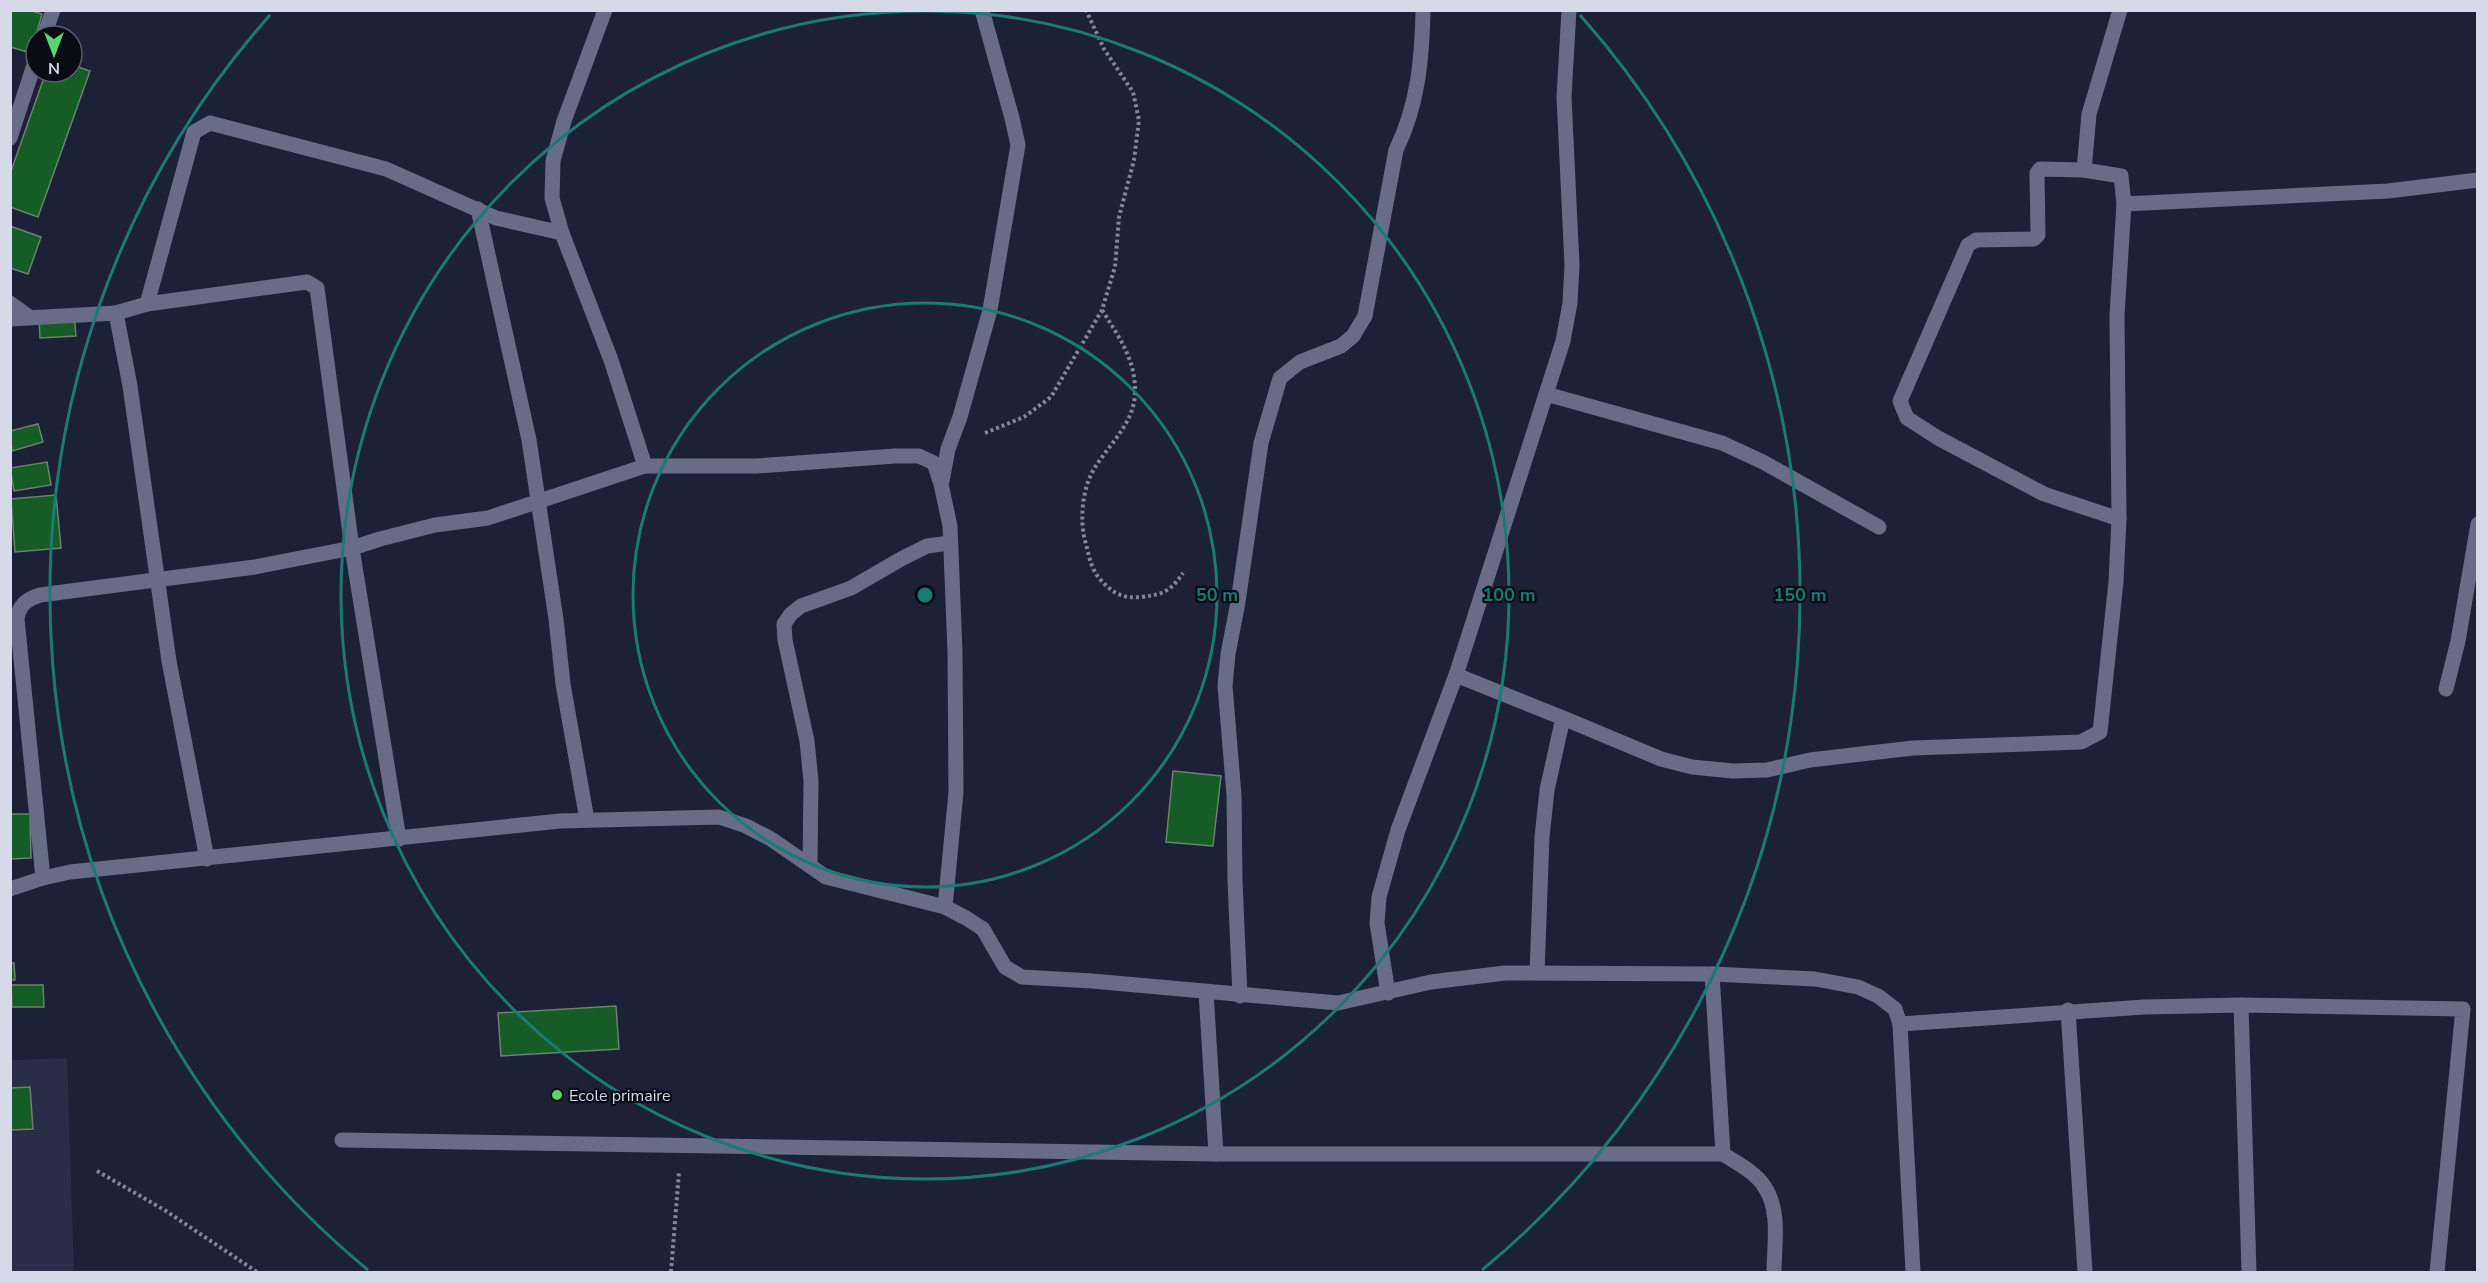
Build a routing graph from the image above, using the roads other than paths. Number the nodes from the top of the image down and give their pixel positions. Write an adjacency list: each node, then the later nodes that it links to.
1 (605, 10): 12 (street)
2 (982, 10): 20 (street)
3 (1423, 10): 42 (street)
4 (1569, 10): 18 (street)
5 (2120, 10): 8 (street)
6 (28, 84): 7 (street)
7 (10, 138)
8 (2084, 170): 10 (street); 22 (street)
9 (2478, 180): 10 (street)
10 (2124, 204): 22 (street)
11 (478, 209): 12 (street); 14 (street); 21 (street)
12 (562, 233): 19 (street)
13 (10, 303): 16 (street)
14 (147, 304): 15 (street); 26 (street)
15 (116, 313): 16 (street); 27 (street)
16 (28, 316): 17 (street)
17 (10, 319)
18 (1546, 394): 24 (street); 28 (street)
19 (645, 466): 20 (street); 21 (street)
20 (941, 484): 25 (street)
21 (538, 503): 26 (street); 31 (street)
22 (2119, 519): 30 (street)
23 (2478, 524): 29 (street)
24 (1879, 527)
25 (950, 543): 34 (street); 37 (street)
26 (352, 548): 27 (street); 32 (street)
27 (158, 580): 33 (street); 35 (street)
28 (1456, 675): 30 (street); 41 (street)
29 (2445, 689)
30 (1563, 718): 38 (street)
31 (587, 820): 32 (street); 34 (street)
32 (399, 839): 33 (street)
33 (207, 859): 35 (street)
34 (810, 865): 37 (street)
35 (43, 878): 36 (street)
36 (10, 889)
37 (945, 907): 40 (street)
38 (1537, 973): 39 (street); 41 (street)
39 (1713, 974): 46 (street); 49 (street)
40 (1206, 992): 42 (street); 48 (street)
41 (1388, 993): 42 (street)
42 (1240, 996)
43 (2241, 1005): 44 (street); 45 (street); 53 (street)
44 (2068, 1010): 46 (street); 52 (street)
45 (2470, 1010): 54 (street)
46 (1900, 1024): 51 (street)
47 (342, 1140): 48 (street)
48 (1216, 1154): 49 (street)
49 (1723, 1154): 50 (street)
50 (1774, 1272)
51 (1912, 1272)
52 (2085, 1272)
53 (2249, 1272)
54 (2437, 1272)

